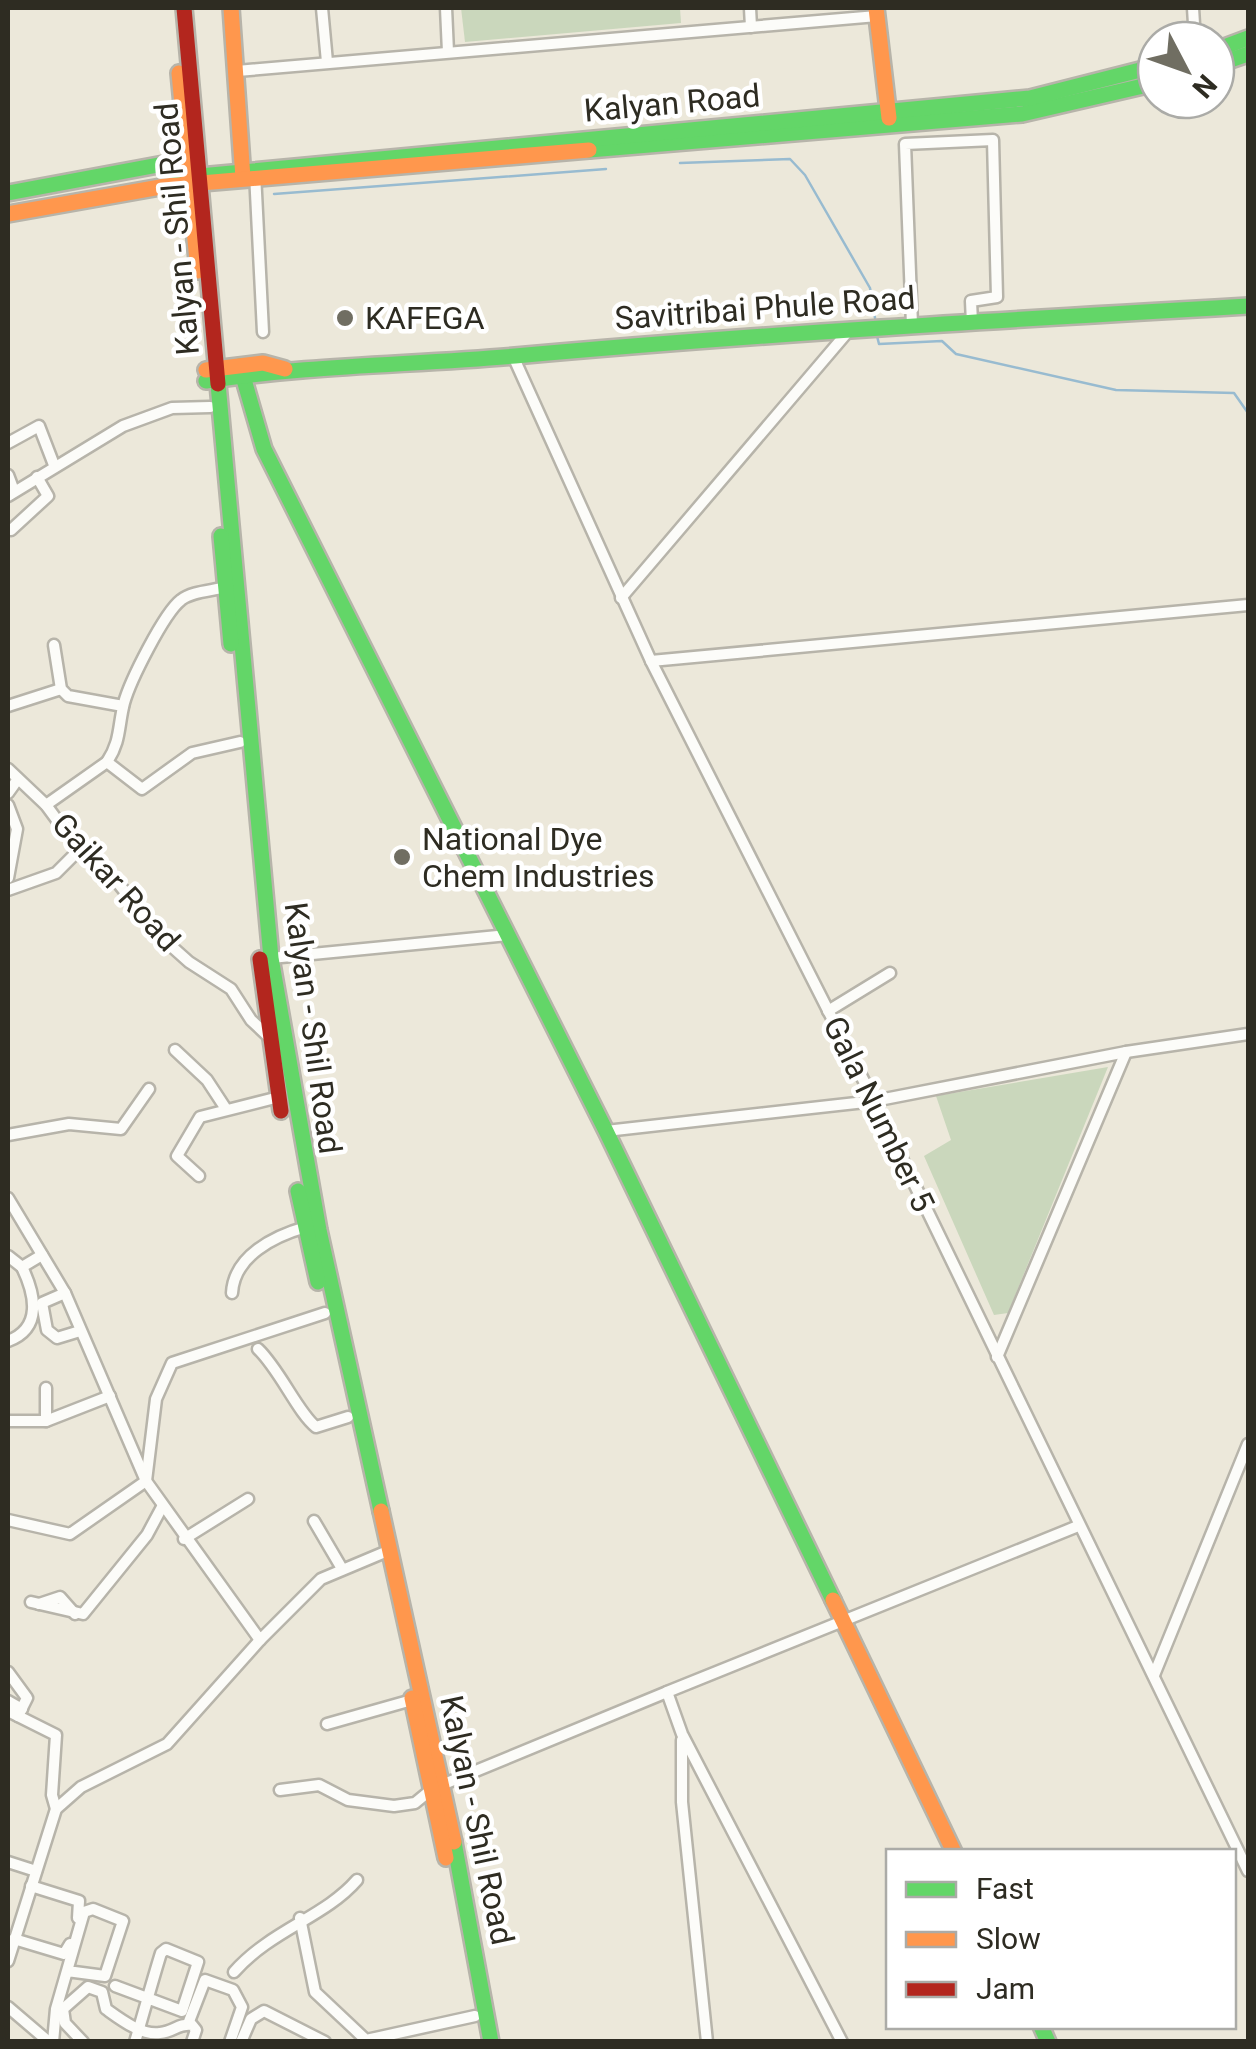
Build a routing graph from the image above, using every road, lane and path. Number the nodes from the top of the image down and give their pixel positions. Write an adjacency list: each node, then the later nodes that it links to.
1 (173, 8): 16 (main road, Kalyan - Shil Road)
2 (184, 8): 19 (main road, Kalyan - Shil Road)
3 (232, 8): 11 (main road)
4 (322, 8): 10 (street)
5 (446, 8): 9 (street)
6 (750, 8): 8 (street)
7 (876, 12): 8 (street); 15 (main road)
8 (751, 27): 9 (street)
9 (448, 52): 10 (street)
10 (326, 62): 11 (street)
11 (237, 70): 18 (main road)
12 (1136, 71): 14 (main road, Kalyan Road)
13 (1136, 89): 14 (main road, Kalyan Road)
14 (992, 109): 15 (main road, Kalyan Road)
15 (889, 118): 18 (main road, Kalyan Road)
16 (187, 158): 17 (main road); 19 (main road, Kalyan - Shil Road)
17 (162, 165): 19 (main road); 20 (main road); 21 (main road)
18 (249, 176): 19 (main road, Kalyan Road); 29 (street)
19 (196, 181): 21 (main road, Kalyan Road); 32 (main road, Kalyan - Shil Road)
20 (59, 184): 22 (main road); 23 (main road)
21 (166, 186): 23 (main road, Kalyan Road)
22 (8, 193)
23 (63, 204): 24 (main road, Kalyan Road)
24 (8, 214)
25 (1248, 301): 26 (main road, Savitribai Phule Road)
26 (972, 323): 27 (main road, Savitribai Phule Road); 27 (street)
27 (912, 325): 28 (main road, Savitribai Phule Road)
28 (852, 328): 30 (main road, Savitribai Phule Road); 41 (street)
29 (263, 332)
30 (513, 356): 31 (main road, Savitribai Phule Road); 41 (street, Gala Number 5)
31 (242, 372): 32 (main road, Savitribai Phule Road); 59 (main road)
32 (212, 375): 33 (main road, Kalyan - Shil Road); 45 (main road, Kalyan - Shil Road)
33 (210, 408): 35 (street); 40 (main road, Kalyan - Shil Road)
34 (8, 443): 35 (street)
35 (54, 465): 37 (street)
36 (8, 475): 38 (street)
37 (36, 477): 38 (street); 39 (street)
38 (11, 494)
39 (11, 530)
40 (226, 588): 45 (main road, Kalyan - Shil Road); 48 (street)
41 (621, 598): 44 (street, Gala Number 5)
42 (1248, 605): 44 (street)
43 (54, 645): 46 (street)
44 (651, 661): 62 (street, Gala Number 5)
45 (241, 686): 49 (main road, Kalyan - Shil Road); 60 (main road, Kalyan - Shil Road)
46 (61, 689): 47 (street); 48 (street)
47 (8, 706)
48 (124, 706): 50 (street)
49 (240, 742): 50 (street); 64 (main road, Kalyan - Shil Road)
50 (107, 762): 55 (street)
51 (8, 770): 52 (street, Gaikar Road)
52 (18, 780): 53 (street); 55 (street, Gaikar Road)
53 (8, 793)
54 (8, 804): 57 (street, Gaikar Road)
55 (46, 805): 56 (street, Gaikar Road)
56 (80, 850): 58 (street); 64 (street, Gaikar Road)
57 (8, 878)
58 (8, 890)
59 (508, 935): 60 (street); 71 (main road)
60 (271, 958): 64 (main road, Kalyan - Shil Road)
61 (890, 973): 62 (street)
62 (828, 1010): 69 (street, Gala Number 5)
63 (1248, 1034): 66 (street)
64 (275, 1036): 68 (main road, Kalyan - Shil Road); 99 (main road, Kalyan - Shil Road)
65 (175, 1050): 70 (street)
66 (1126, 1052): 69 (street); 85 (street)
67 (149, 1089): 72 (street)
68 (279, 1096): 70 (street); 75 (main road, Kalyan - Shil Road)
69 (874, 1100): 71 (street); 85 (street, Gala Number 5)
70 (226, 1109): 73 (street)
71 (606, 1131): 102 (main road)
72 (8, 1135)
73 (199, 1176)
74 (8, 1198): 76 (street)
75 (306, 1227): 80 (street); 81 (main road, Kalyan - Shil Road)
76 (42, 1254): 78 (street); 79 (street)
77 (8, 1256): 78 (street)
78 (22, 1266): 83 (street)
79 (65, 1293): 82 (street); 82 (street)
80 (232, 1293)
81 (325, 1314): 88 (main road, Kalyan - Shil Road); 92 (street)
82 (80, 1331): 87 (street)
83 (8, 1341)
84 (258, 1349): 88 (street)
85 (997, 1357): 97 (street, Gala Number 5)
86 (46, 1388): 90 (street)
87 (110, 1396): 90 (street); 92 (street)
88 (348, 1417): 99 (main road, Kalyan - Shil Road)
89 (8, 1421): 90 (street)
90 (46, 1421)
91 (1248, 1444): 105 (street)
92 (146, 1481): 94 (street); 95 (street)
93 (248, 1500): 98 (street)
94 (162, 1508): 98 (street); 101 (street)
95 (8, 1520)
96 (314, 1521): 100 (street)
97 (1078, 1526): 102 (street); 105 (street, Gala Number 5)
98 (184, 1538): 103 (street)
99 (384, 1551): 100 (street); 107 (main road, Kalyan - Shil Road); 112 (main road, Kalyan - Shil Road)
100 (341, 1567): 103 (street)
101 (35, 1603)
102 (842, 1619): 106 (street); 115 (main road)
103 (260, 1640): 114 (street)
104 (8, 1672): 109 (street)
105 (1154, 1676): 118 (street, Gala Number 5)
106 (667, 1692): 111 (street); 112 (street)
107 (412, 1700): 110 (street); 112 (main road, Kalyan - Shil Road)
108 (8, 1701): 109 (street)
109 (16, 1712): 114 (street)
110 (327, 1724)
111 (682, 1734): 140 (street); 141 (street)
112 (438, 1787): 113 (street); 129 (main road, Kalyan - Shil Road); 139 (main road, Kalyan - Shil Road)
113 (280, 1790)
114 (56, 1808): 117 (street)
115 (953, 1849)
116 (8, 1862): 117 (street)
117 (36, 1871): 120 (street)
118 (1248, 1871)
119 (357, 1880): 121 (street)
120 (31, 1886): 122 (street); 122 (street)
121 (300, 1918): 125 (street); 129 (street)
122 (14, 1939): 123 (street)
123 (8, 1961)
124 (68, 1971): 124 (street); 132 (street)
125 (234, 1972)
126 (115, 1986): 127 (street)
127 (146, 2002): 127 (street); 131 (street)
128 (8, 2008): 132 (street)
129 (475, 2016): 138 (main road, Kalyan - Shil Road)
130 (188, 2024): 131 (street); 134 (street); 135 (street)
131 (136, 2035): 133 (street)
132 (51, 2042)
133 (83, 2042)
134 (192, 2042)
135 (230, 2042)
136 (242, 2042): 137 (street)
137 (324, 2042)
138 (479, 2042)
139 (491, 2042)
140 (707, 2042)
141 (842, 2042)

